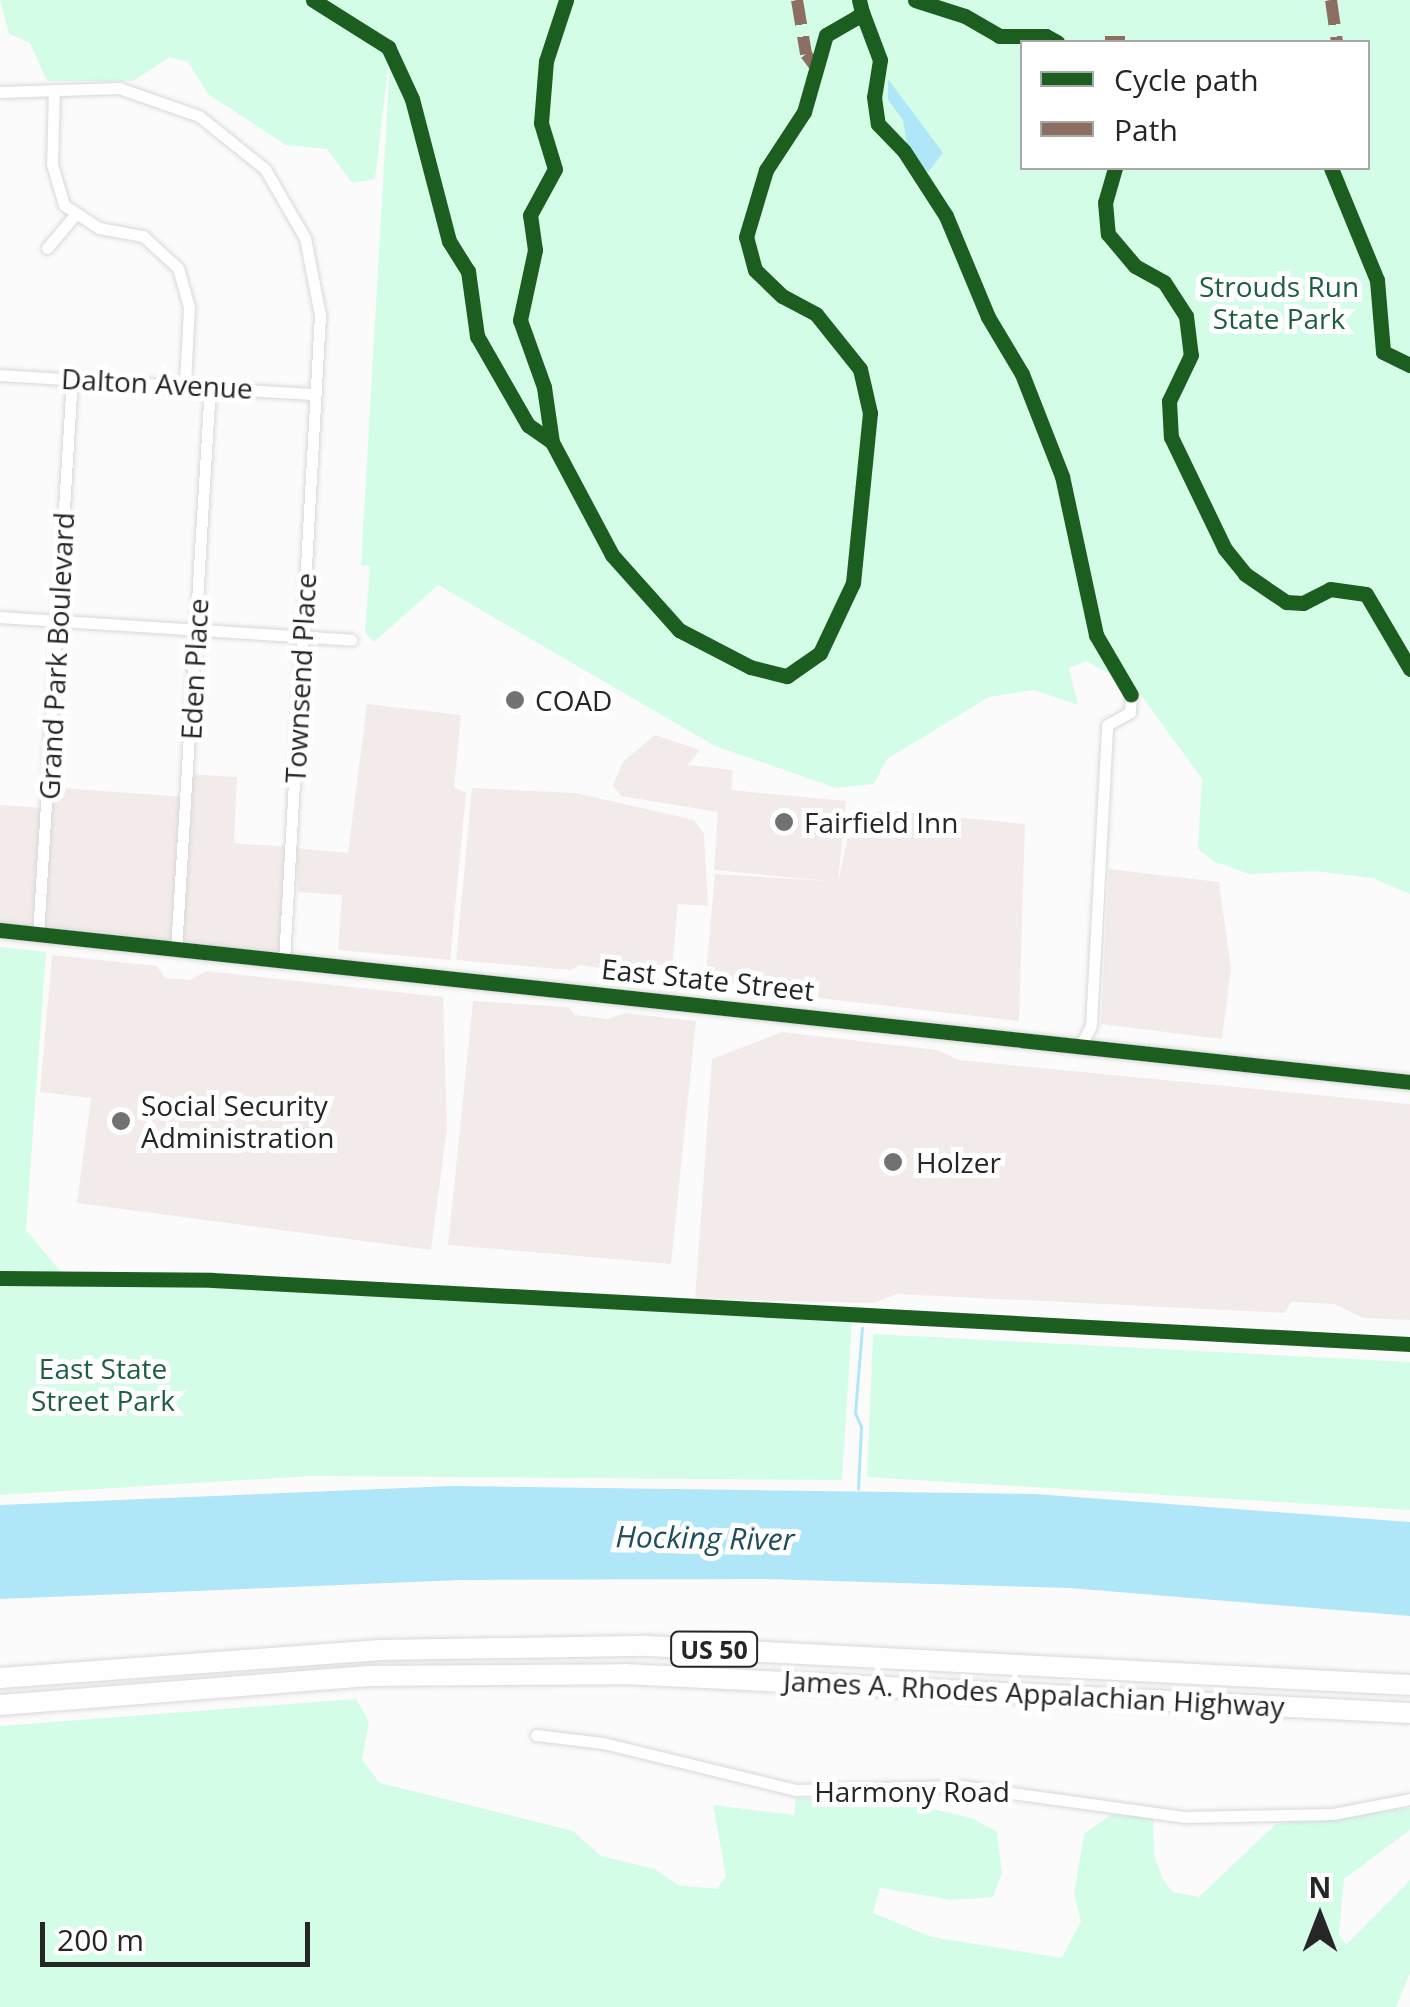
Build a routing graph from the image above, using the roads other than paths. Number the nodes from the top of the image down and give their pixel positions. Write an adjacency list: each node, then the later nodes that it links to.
1 (54, 90): 2 (street, Townsend Place); 3 (street); 9 (street, Townsend Place)
2 (0, 92)
3 (74, 216): 4 (street); 7 (street)
4 (47, 248)
5 (0, 375): 6 (street, Dalton Avenue)
6 (72, 378): 7 (street, Dalton Avenue); 11 (street, Grand Park Boulevard)
7 (185, 384): 8 (street, Dalton Avenue)
8 (210, 386): 9 (street, Dalton Avenue); 12 (street, Eden Place)
9 (314, 394): 13 (street, Townsend Place)
10 (0, 617): 11 (street)
11 (58, 621): 12 (street); 17 (street, Grand Park Boulevard)
12 (196, 629): 13 (street); 18 (street, Eden Place)
13 (303, 636): 14 (street); 19 (street, Townsend Place)
14 (350, 640)
15 (1131, 695): 20 (street)
16 (0, 930): 17 (main road, East State Street)
17 (38, 934): 18 (main road, East State Street)
18 (176, 951): 19 (main road, East State Street)
19 (284, 961): 20 (main road, East State Street)
20 (1082, 1045): 21 (main road, East State Street)
21 (1410, 1082)
22 (0, 1678): 23 (highway, James A. Rhodes Appalachian Highway / US 50)
23 (1410, 1685)
24 (0, 1705): 25 (highway, James A. Rhodes Appalachian Highway / US 50)
25 (1410, 1713)
26 (536, 1735): 27 (street, Harmony Road)
27 (1410, 1799)

